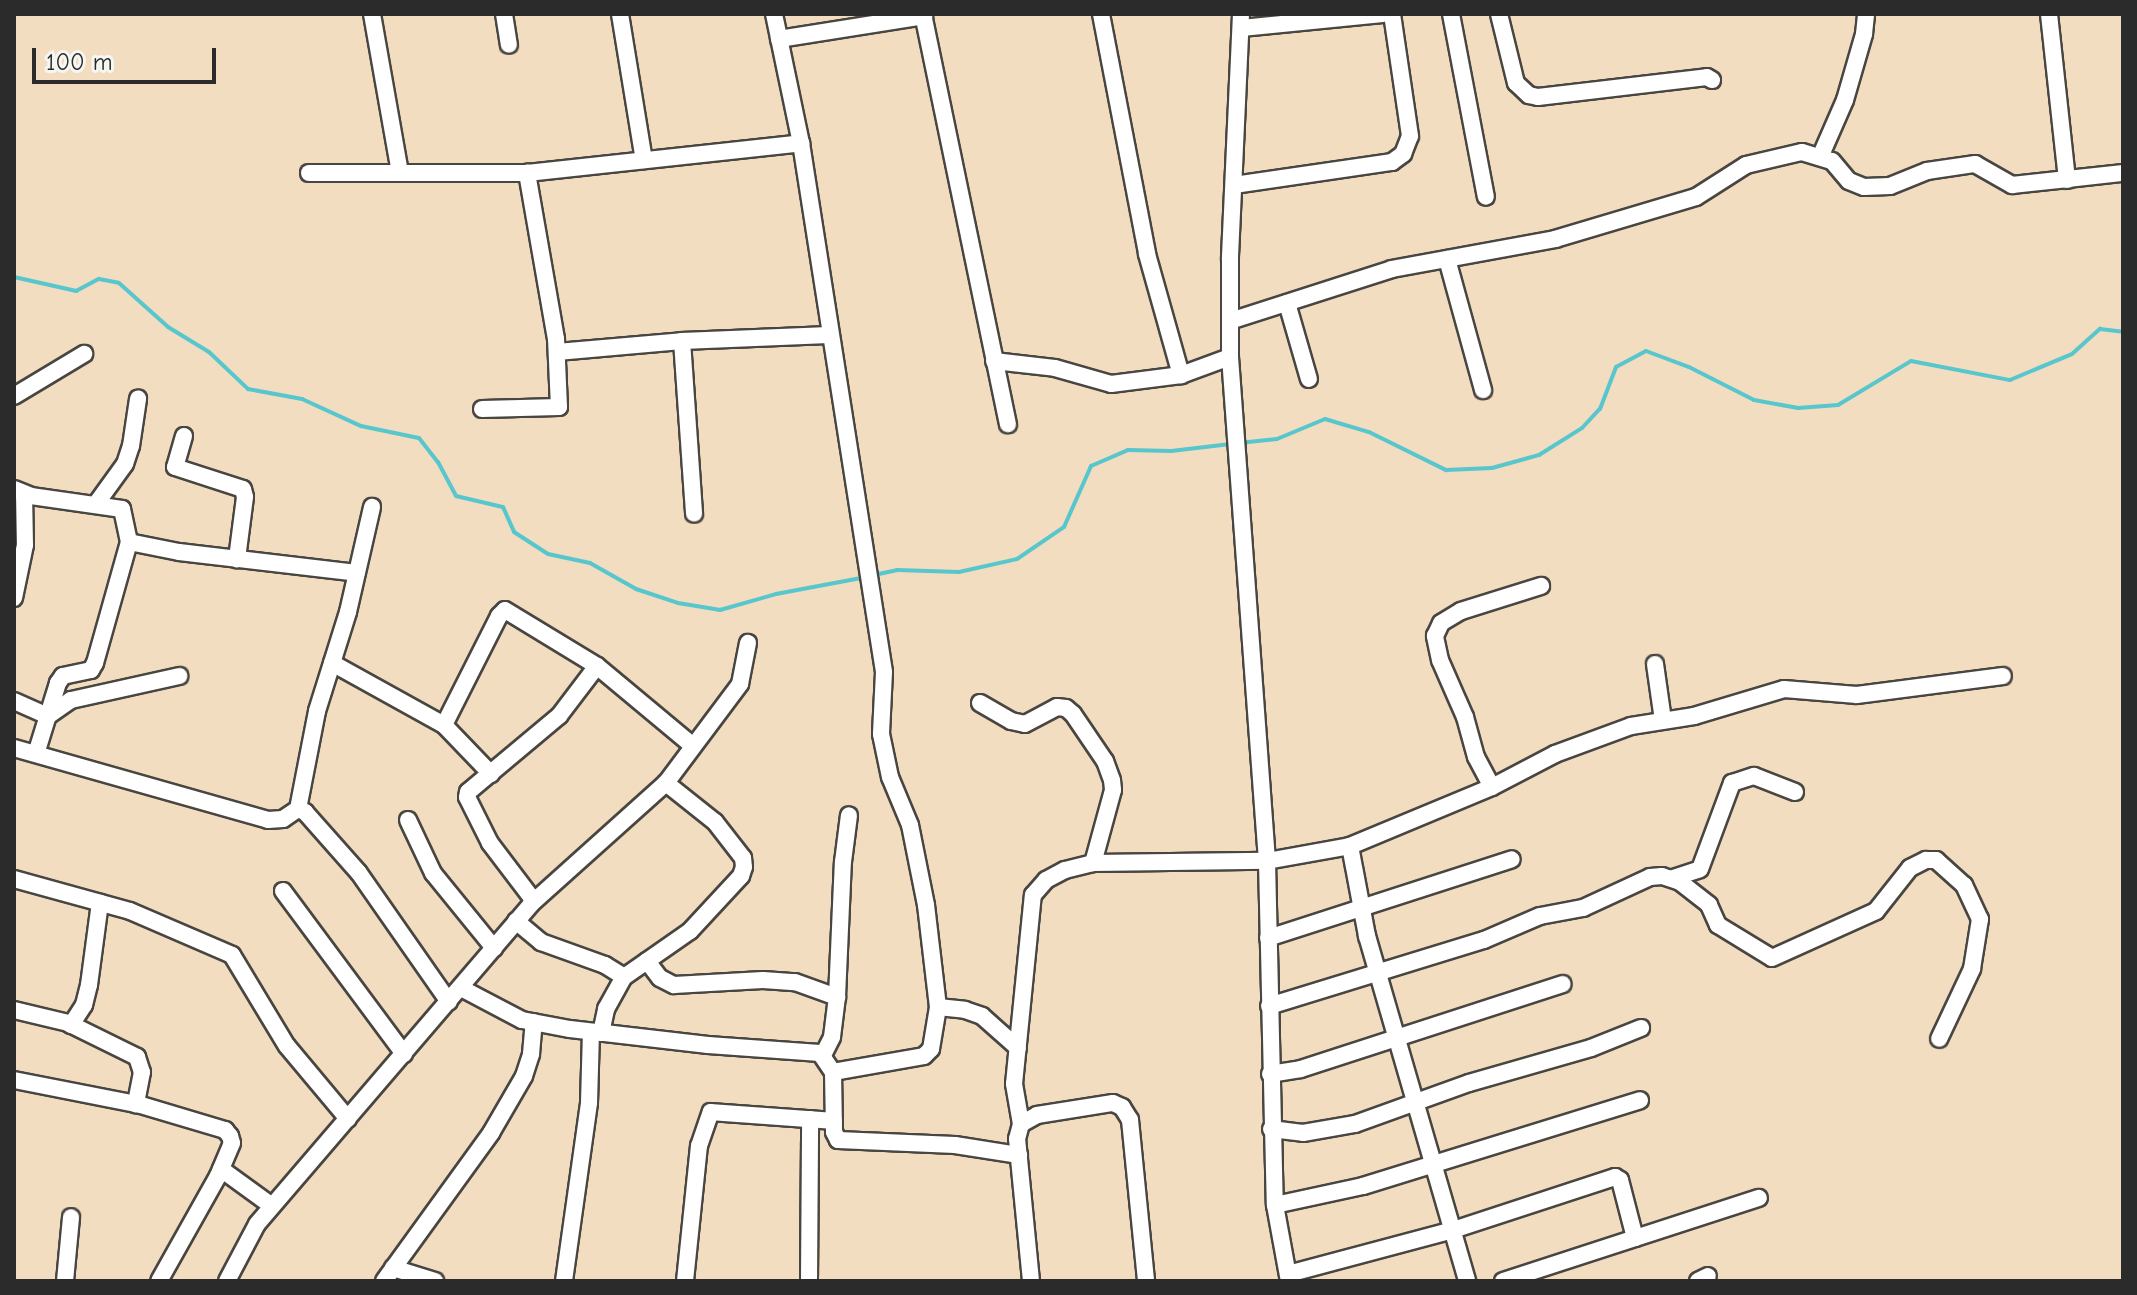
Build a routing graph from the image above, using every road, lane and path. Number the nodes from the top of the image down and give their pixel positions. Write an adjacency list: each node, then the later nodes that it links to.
1 (372, 14): 21 (street)
2 (504, 14): 15 (street)
3 (620, 14): 19 (street)
4 (774, 14): 14 (street)
5 (1101, 14): 36 (street)
6 (1382, 14): 13 (street)
7 (1392, 14): 25 (street)
8 (1451, 14): 26 (street)
9 (1499, 14): 16 (street)
10 (1866, 14): 18 (street)
11 (2049, 14): 24 (street)
12 (923, 15): 14 (street); 35 (street)
13 (1242, 21): 25 (street)
14 (779, 39): 17 (street)
15 (509, 45)
16 (1712, 80)
17 (801, 143): 19 (street); 30 (street)
18 (1821, 155): 24 (street); 27 (street)
19 (644, 160): 22 (street)
20 (309, 173): 21 (street)
21 (400, 173): 22 (street)
22 (527, 173): 32 (street)
23 (2123, 173): 24 (street)
24 (2067, 180)
25 (1234, 185): 29 (street)
26 (1486, 197)
27 (1447, 259): 28 (street); 38 (street)
28 (1287, 303): 29 (street); 37 (street)
29 (1230, 321): 34 (street)
30 (829, 335): 31 (street); 95 (street)
31 (682, 341): 32 (street); 47 (street)
32 (557, 352): 41 (street)
33 (84, 354): 39 (street)
34 (1230, 357): 36 (street); 76 (street)
35 (994, 361): 36 (street); 42 (street)
36 (1181, 375)
37 (1309, 379)
38 (1483, 390)
39 (14, 396)
40 (138, 399): 45 (street)
41 (482, 409)
42 (1008, 424)
43 (184, 436): 49 (street)
44 (19, 491): 45 (street); 52 (street)
45 (96, 504): 48 (street)
46 (372, 507): 50 (street)
47 (694, 514)
48 (129, 542): 49 (street); 61 (street)
49 (237, 559): 50 (street)
50 (357, 573): 54 (street)
51 (1541, 586): 69 (street)
52 (14, 598)
53 (748, 643): 64 (street)
54 (332, 663): 63 (street); 71 (street)
55 (1655, 664): 62 (street)
56 (597, 666): 63 (street); 64 (street); 67 (street)
57 (179, 676): 61 (street)
58 (2003, 676): 62 (street)
59 (14, 701): 61 (street)
60 (980, 703): 77 (street)
61 (48, 716): 66 (street)
62 (1663, 720): 69 (street)
63 (444, 725): 67 (street)
64 (693, 746): 68 (street)
65 (14, 748): 66 (street)
66 (36, 754): 71 (street)
67 (491, 774): 81 (street)
68 (666, 783): 81 (street); 87 (street)
69 (1492, 787): 74 (street)
70 (1795, 792): 78 (street)
71 (298, 809): 93 (street)
72 (849, 815): 92 (street)
73 (408, 820): 86 (street)
74 (1350, 846): 76 (street); 83 (street)
75 (1512, 859): 83 (street)
76 (1267, 861): 77 (street); 85 (street)
77 (1093, 863): 103 (street)
78 (1673, 878): 88 (street); 102 (street)
79 (14, 879): 82 (street)
80 (283, 891): 104 (street)
81 (534, 901): 84 (street)
82 (100, 903): 98 (street); 112 (street)
83 (1362, 908): 85 (street); 88 (street)
84 (516, 921): 86 (street); 89 (street)
85 (1268, 938): 94 (street)
86 (494, 948): 91 (street)
87 (647, 961): 89 (street); 92 (street)
88 (1378, 973): 94 (street); 101 (street)
89 (624, 977): 100 (street)
90 (1563, 984): 101 (street)
91 (461, 988): 93 (street); 97 (street)
92 (837, 997): 105 (street)
93 (449, 1002): 104 (street)
94 (1269, 1006): 107 (street)
95 (938, 1007): 103 (street); 106 (street)
96 (14, 1010): 98 (street)
97 (534, 1022): 100 (street); 126 (street)
98 (71, 1025): 111 (street)
99 (1641, 1028): 110 (street)
100 (596, 1032): 105 (street); 132 (street)
101 (1397, 1039): 107 (street); 110 (street)
102 (1939, 1039)
103 (1018, 1048): 115 (street)
104 (404, 1054): 112 (street)
105 (823, 1055): 106 (street)
106 (833, 1072): 114 (street)
107 (1270, 1074): 116 (street)
108 (14, 1080): 111 (street)
109 (1640, 1100): 118 (street)
110 (1414, 1103): 116 (street); 118 (street)
111 (136, 1104): 119 (street)
112 (348, 1119): 122 (street)
113 (810, 1119): 114 (street); 133 (street); 134 (street)
114 (834, 1121): 117 (street)
115 (1021, 1124): 117 (street); 136 (street)
116 (1271, 1129): 121 (street)
117 (1019, 1155): 135 (street)
118 (1432, 1166): 121 (street); 124 (street)
119 (221, 1169): 122 (street); 130 (street)
120 (1759, 1198): 125 (street)
121 (1275, 1205): 127 (street)
122 (272, 1206): 128 (street)
123 (71, 1217): 129 (street)
124 (1450, 1231): 125 (street); 127 (street); 137 (street)
125 (1635, 1238): 138 (street)
126 (388, 1275): 131 (street)
127 (1288, 1278)
128 (230, 1280)
129 (65, 1281)
130 (159, 1281)
131 (435, 1281)
132 (564, 1281)
133 (685, 1281)
134 (809, 1281)
135 (1031, 1281)
136 (1146, 1281)
137 (1467, 1281)
138 (1503, 1281)

